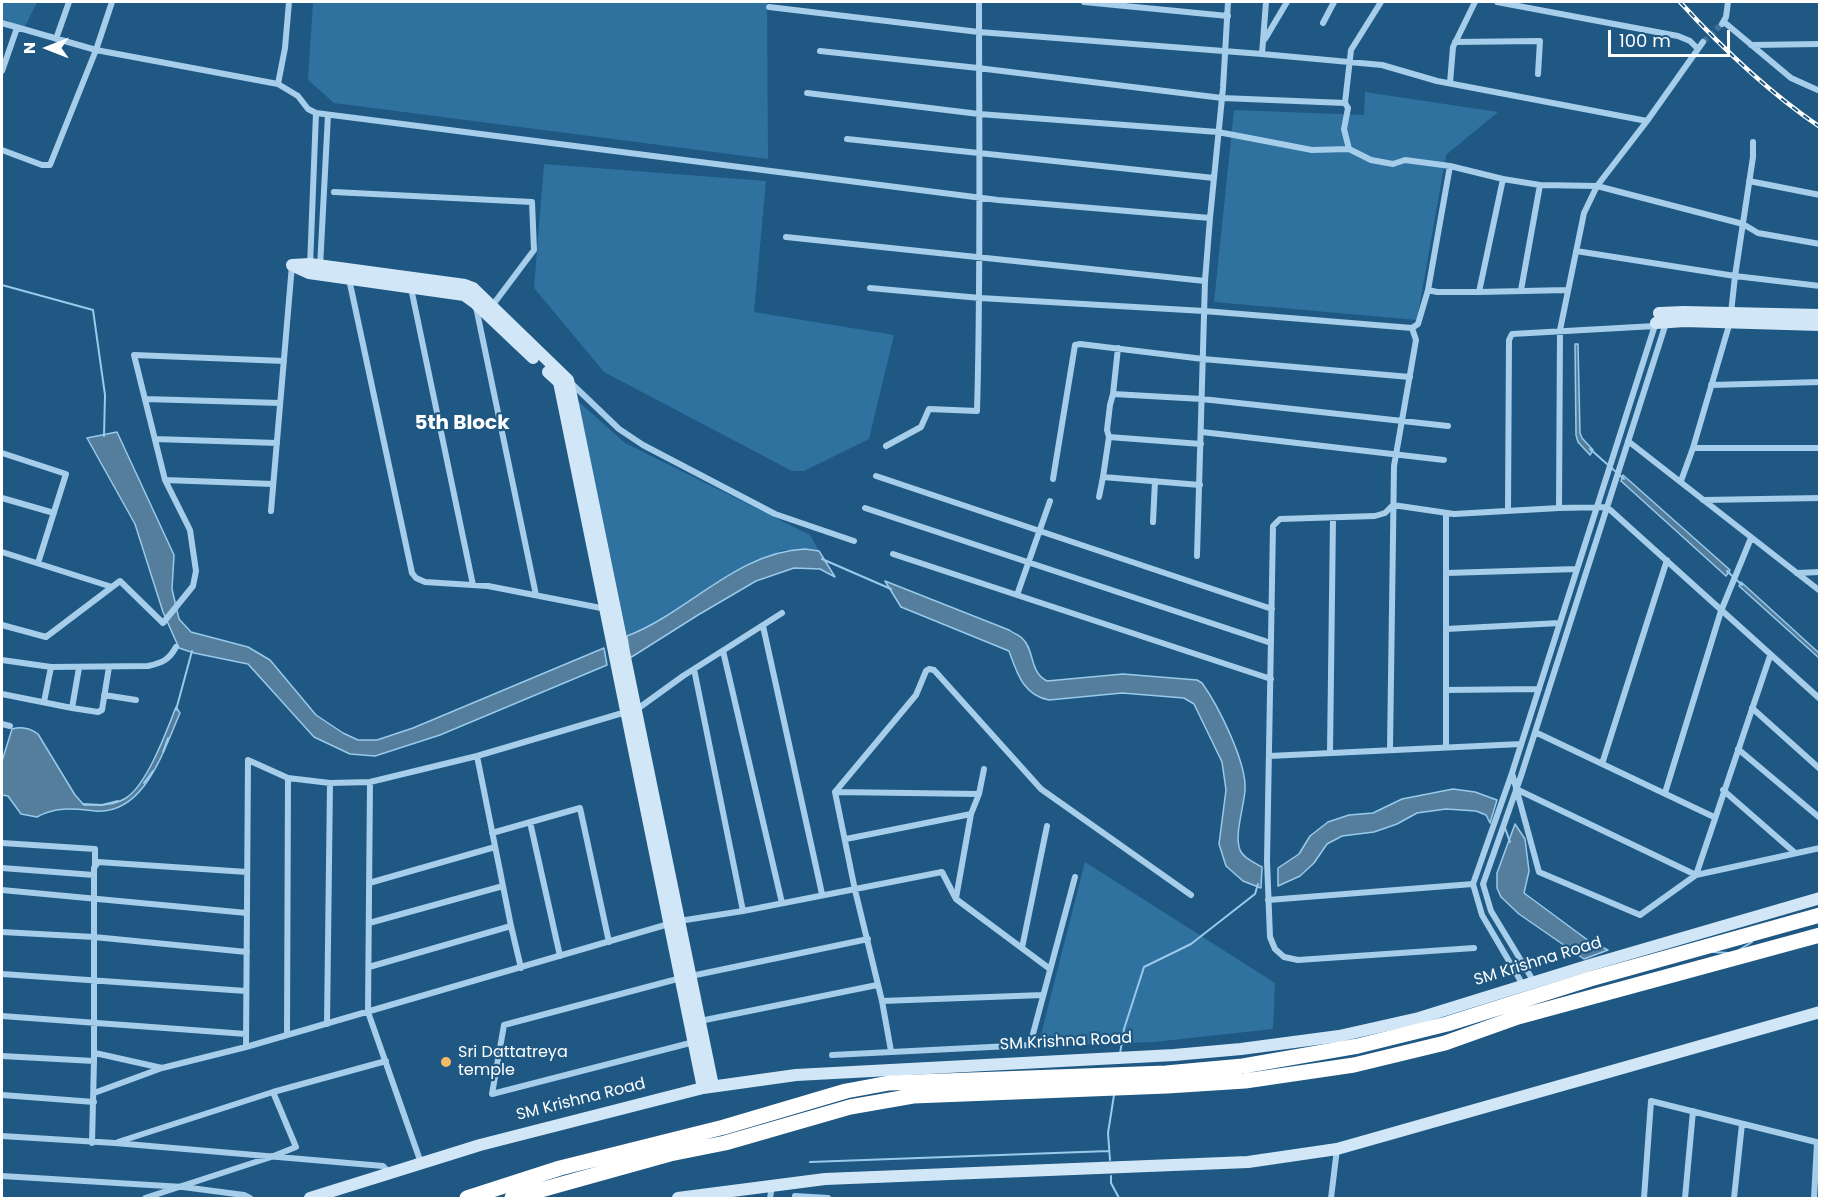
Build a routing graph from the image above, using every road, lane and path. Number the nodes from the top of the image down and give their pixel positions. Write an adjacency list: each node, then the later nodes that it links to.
1 (69, 2): 21 (street)
2 (112, 2): 28 (street)
3 (289, 2): 37 (street)
4 (979, 2): 20 (street)
5 (1084, 2): 16 (street)
6 (1228, 2): 16 (street)
7 (1266, 2): 22 (street)
8 (1287, 2): 22 (street)
9 (1334, 2): 18 (street)
10 (1381, 2): 32 (street)
11 (1474, 2): 23 (street)
12 (1497, 2): 14 (street)
13 (1728, 2): 26 (street)
14 (1520, 4): 27 (street)
15 (769, 7): 20 (street)
16 (1228, 16): 30 (street)
17 (2, 23): 19 (street)
18 (1323, 23)
19 (16, 28): 21 (street); 34 (street)
20 (979, 32): 30 (street); 33 (street)
21 (56, 39): 28 (street)
22 (1263, 42): 31 (street)
23 (1455, 42): 35 (street); 36 (street)
24 (1703, 42): 27 (street)
25 (1820, 44): 26 (street)
26 (1751, 45): 38 (street)
27 (1697, 48): 45 (street)
28 (96, 50): 37 (street); 50 (street)
29 (820, 51): 33 (street)
30 (1226, 52): 31 (street); 40 (street)
31 (1262, 54): 32 (street)
32 (1349, 61): 36 (street); 41 (street)
33 (978, 68): 40 (street); 43 (street)
34 (2, 71)
35 (1538, 74)
36 (1450, 82): 45 (street)
37 (278, 84): 42 (street)
38 (1820, 91)
39 (807, 93): 43 (street)
40 (1222, 98): 41 (street); 46 (street)
41 (1345, 103): 49 (street)
42 (316, 113): 44 (street); 68 (street)
43 (979, 114): 46 (street); 51 (street)
44 (328, 115): 60 (street); 68 (street)
45 (1647, 121): 57 (street)
46 (1218, 132): 49 (street); 53 (street)
47 (847, 139): 51 (street)
48 (1753, 142): 55 (street)
49 (1349, 149): 52 (street)
50 (2, 150)
51 (978, 154): 53 (street); 60 (street)
52 (1450, 166): 54 (street); 78 (street)
53 (1214, 178): 61 (street)
54 (1503, 179): 56 (street); 79 (street)
55 (1749, 181): 59 (street); 62 (street)
56 (1540, 185): 57 (street); 76 (street)
57 (1597, 186): 62 (street); 65 (street)
58 (334, 192): 82 (street)
59 (1820, 195)
60 (978, 197): 61 (street); 66 (street)
61 (1210, 218): 71 (street)
62 (1743, 224): 64 (street); 69 (street)
63 (786, 237): 66 (street)
64 (1820, 244)
65 (1576, 251): 69 (street); 77 (street)
66 (979, 257): 71 (street); 80 (street)
67 (292, 266): 68 (street); 92 (street)
68 (315, 269): 70 (street); 74 (street)
69 (1735, 276): 72 (street); 85 (street)
70 (349, 279): 73 (street); 152 (street)
71 (1205, 281): 83 (street)
72 (1820, 286)
73 (411, 288): 81 (street); 152 (street)
74 (473, 288): 81 (street); 82 (street)
75 (870, 288): 80 (street)
76 (1521, 290): 77 (street); 79 (street)
77 (1567, 290): 89 (street)
78 (1428, 291): 79 (street); 88 (street)
79 (1479, 292)
80 (980, 298): 83 (street); 109 (street)
81 (475, 303): 94 (street); 155 (street)
82 (491, 306): 94 (street)
83 (1204, 311): 88 (street); 91 (street)
84 (1820, 315): 85 (street)
85 (1731, 318): 86 (street); 87 (street); 96 (street)
86 (1661, 319): 89 (street); 106 (street); 130 (street)
87 (1820, 325)
88 (1412, 327): 93 (street)
89 (1560, 330): 129 (street); 133 (street)
90 (1118, 348): 91 (street); 97 (street); 117 (street)
91 (1203, 359): 93 (street); 99 (street)
92 (284, 361): 98 (street); 100 (street)
93 (1410, 376): 101 (street)
94 (564, 381): 141 (street); 157 (street); 184 (street)
95 (1820, 382): 96 (street)
96 (1711, 385): 110 (street)
97 (1113, 394): 99 (street); 104 (street)
98 (145, 399): 100 (street); 105 (street)
99 (1202, 399): 101 (street); 103 (street)
100 (280, 403): 107 (street)
101 (1402, 421): 102 (street); 113 (street)
102 (1448, 426)
103 (1202, 432): 108 (street); 113 (street)
104 (1109, 437): 108 (street); 116 (street)
105 (155, 439): 107 (street); 118 (street)
106 (1628, 441): 120 (street); 131 (street)
107 (277, 442): 121 (street)
108 (1201, 444): 122 (street)
109 (886, 446)
110 (1693, 448): 111 (street); 120 (street)
111 (1820, 448)
112 (2, 453): 135 (street)
113 (1396, 454): 114 (street); 128 (street)
114 (1444, 460)
115 (876, 476): 139 (street)
116 (1103, 477): 119 (street); 123 (street)
117 (1053, 479)
118 (165, 480): 121 (street); 153 (street)
119 (1155, 481): 122 (street); 138 (street)
120 (1681, 481): 126 (street)
121 (273, 484): 134 (street)
122 (1200, 485): 144 (street)
123 (1099, 497)
124 (2, 498): 135 (street)
125 (1820, 498): 126 (street)
126 (1702, 500): 140 (street)
127 (1050, 501): 139 (street)
128 (1393, 505): 136 (street); 137 (street); 191 (street)
129 (1559, 507): 130 (street); 133 (street)
130 (1597, 507): 131 (street); 148 (street)
131 (1607, 507): 145 (street); 187 (street)
132 (865, 508): 146 (street)
133 (1508, 510): 136 (street)
134 (271, 512)
135 (54, 513): 147 (street)
136 (1446, 513): 150 (street)
137 (1333, 518): 158 (street); 192 (street)
138 (1154, 522)
139 (1040, 531): 146 (street); 158 (street)
140 (1751, 538): 151 (street); 159 (street)
141 (854, 541)
142 (2, 552): 147 (street)
143 (893, 554): 156 (street)
144 (1197, 556)
145 (1667, 560): 159 (street); 195 (street)
146 (1029, 562): 156 (street); 165 (street)
147 (38, 563): 153 (street)
148 (1577, 568): 150 (street); 161 (street)
149 (1820, 572): 151 (street)
150 (1446, 573): 164 (street)
151 (1796, 573): 154 (street)
152 (472, 585): 155 (street)
153 (112, 587): 162 (street)
154 (1820, 591)
155 (536, 595): 157 (street)
156 (1017, 595): 174 (street)
157 (606, 609): 184 (street)
158 (1272, 609): 165 (street)
159 (1721, 611): 168 (street); 205 (street)
160 (782, 614): 163 (street)
161 (1560, 622): 164 (street); 175 (street)
162 (2, 625)
163 (763, 626): 167 (street); 229 (street)
164 (1446, 629): 176 (street)
165 (1271, 643): 174 (street)
166 (176, 646): 170 (street)
167 (723, 651): 173 (street); 235 (street)
168 (1770, 656): 179 (street); 183 (street)
169 (2, 660): 171 (street)
170 (109, 667): 172 (street); 178 (street)
171 (51, 668): 172 (street); 181 (street)
172 (79, 668): 182 (street)
173 (694, 669): 184 (street); 236 (street)
174 (1270, 679): 194 (street)
175 (1539, 689): 176 (street); 188 (street)
176 (1446, 690): 189 (street)
177 (2, 694): 181 (street)
178 (104, 695): 180 (street); 182 (street)
179 (1820, 699)
180 (136, 700)
181 (44, 702): 182 (street)
182 (72, 708)
183 (1752, 708): 190 (street); 197 (street)
184 (631, 711): 193 (street); 239 (street)
185 (2, 724): 186 (street)
186 (10, 726)
187 (1535, 732): 195 (street); 202 (street)
188 (1521, 744): 189 (street); 198 (street)
189 (1446, 747): 191 (street)
190 (1738, 748): 203 (street); 209 (street)
191 (1390, 749): 192 (street)
192 (1330, 752): 194 (street)
193 (477, 756): 200 (street); 212 (street)
194 (1269, 756): 234 (street)
195 (1602, 764): 205 (street)
196 (984, 769): 206 (street)
197 (1820, 769)
198 (1512, 773): 202 (street); 225 (street)
199 (288, 778): 201 (street); 220 (street); 269 (street)
200 (370, 782): 201 (street); 224 (street)
201 (330, 783): 267 (street)
202 (1516, 789): 222 (street); 222 (street); 257 (street)
203 (1723, 790): 208 (street); 217 (street)
204 (835, 792): 206 (street); 213 (street); 230 (street)
205 (1665, 793): 208 (street)
206 (979, 794): 207 (street)
207 (972, 814): 213 (street); 233 (street)
208 (1714, 817): 222 (street)
209 (1820, 818)
210 (530, 822): 212 (street); 246 (street); 250 (street)
211 (1047, 826): 247 (street)
212 (492, 833): 215 (street)
213 (846, 839): 228 (street)
214 (2, 843): 218 (street)
215 (495, 847): 224 (street); 226 (street)
216 (1820, 848): 217 (street)
217 (1794, 852): 222 (street)
218 (95, 865): 220 (street); 221 (street)
219 (2, 868): 221 (street)
220 (247, 872): 237 (street)
221 (94, 875): 232 (street)
222 (1696, 875)
223 (1074, 877): 253 (street)
224 (369, 883): 240 (street)
225 (1473, 884): 234 (street); 257 (street)
226 (503, 886): 240 (street); 241 (street)
227 (2, 890): 232 (street)
228 (855, 890): 229 (street); 233 (street); 245 (street)
229 (822, 894): 235 (street)
230 (1191, 895)
231 (1820, 898): 257 (street, SM Krishna Road)
232 (94, 899): 237 (street); 244 (street)
233 (956, 899): 247 (street)
234 (1268, 900): 248 (street)
235 (782, 903): 236 (street)
236 (743, 911): 239 (street)
237 (247, 913): 249 (street)
238 (1820, 915): 279 (highway, SM Krishna Road)
239 (674, 922): 246 (street); 255 (street)
240 (369, 923): 251 (street)
241 (511, 926): 251 (street); 252 (street)
242 (2, 932): 244 (street)
243 (1820, 934): 279 (highway, SM Krishna Road)
244 (94, 938): 249 (street); 256 (street)
245 (867, 939): 255 (street); 258 (street)
246 (609, 942): 250 (street)
247 (1022, 948): 253 (street)
248 (1474, 948)
249 (247, 952): 259 (street)
250 (560, 956): 252 (street)
251 (369, 967): 262 (street)
252 (521, 968): 262 (street)
253 (1050, 969): 260 (street)
254 (2, 974): 256 (street)
255 (686, 977): 265 (street); 270 (street); 270 (street)
256 (94, 980): 259 (street); 266 (street)
257 (1529, 984): 280 (street, SM Krishna Road)
258 (877, 985): 261 (street); 265 (street)
259 (246, 991): 268 (street)
260 (1043, 995): 261 (street); 272 (street)
261 (882, 1001): 272 (street)
262 (368, 1012): 267 (street); 277 (street)
263 (1820, 1012): 292 (street)
264 (2, 1016): 266 (street)
265 (700, 1022): 281 (street)
266 (95, 1023): 268 (street); 273 (street)
267 (327, 1024): 269 (street)
268 (246, 1035): 271 (street)
269 (287, 1035): 271 (street)
270 (694, 1042): 281 (street)
271 (246, 1047): 278 (street)
272 (891, 1051): 274 (street)
273 (95, 1053): 276 (street); 278 (street)
274 (832, 1055)
275 (2, 1056): 276 (street)
276 (94, 1061): 283 (street)
277 (386, 1061): 282 (street); 294 (street)
278 (162, 1068): 283 (street)
279 (1244, 1073): 280 (highway, SM Krishna Road)
280 (1045, 1076): 281 (street, SM Krishna Road); 299 (highway, SM Krishna Road)
281 (708, 1087): 294 (street, SM Krishna Road)
282 (273, 1092): 290 (street); 293 (street)
283 (94, 1093): 285 (street)
284 (2, 1095): 285 (street)
285 (94, 1102): 289 (street)
286 (1693, 1111): 287 (street); 310 (street); 311 (street)
287 (1742, 1124): 291 (street); 312 (street)
288 (2, 1136): 289 (street)
289 (92, 1143): 290 (street)
290 (115, 1143): 293 (street)
291 (1818, 1143): 313 (street)
292 (1337, 1149): 297 (street); 309 (street)
293 (271, 1157): 295 (street); 298 (street)
294 (421, 1163): 295 (street, SM Krishna Road)
295 (390, 1173): 302 (street, SM Krishna Road)
296 (2, 1176): 298 (street)
297 (772, 1185): 305 (street); 306 (street)
298 (183, 1187): 300 (street); 301 (street)
299 (525, 1187): 303 (highway, SM Krishna Road); 304 (highway, SM Krishna Road)
300 (145, 1198)
301 (250, 1198)
302 (310, 1198)
303 (467, 1198)
304 (512, 1198)
305 (678, 1198)
306 (770, 1198)
307 (795, 1198): 308 (street)
308 (828, 1198)
309 (1331, 1198)
310 (1644, 1198)
311 (1684, 1198)
312 (1734, 1198)
313 (1814, 1198)

